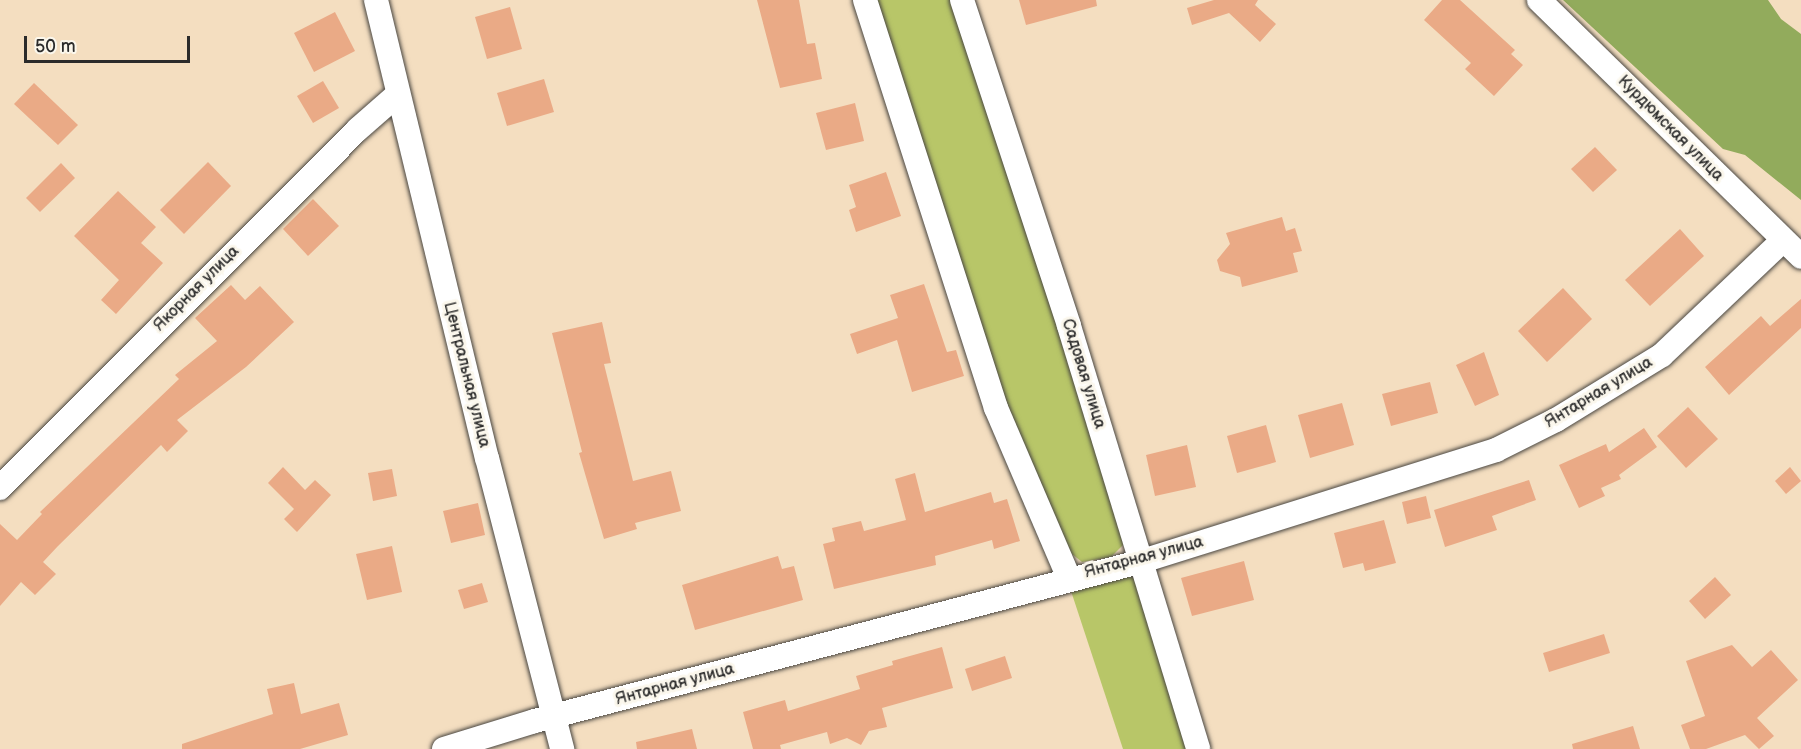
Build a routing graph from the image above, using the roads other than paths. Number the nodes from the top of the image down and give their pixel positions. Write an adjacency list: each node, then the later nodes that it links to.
1 (376, 0): 5 (street, Центральная улица)
2 (865, 0): 10 (street)
3 (962, 0): 9 (street, Садовая улица)
4 (1539, 0): 6 (street, Курдюмская улица)
5 (398, 94): 8 (street, Якорная улица); 11 (street, Центральная улица)
6 (1783, 240): 7 (street, Курдюмская улица); 9 (street, Янтарная улица)
7 (1801, 257)
8 (0, 488)
9 (1139, 562): 10 (street, Янтарная улица); 14 (street, Садовая улица)
10 (1069, 578): 11 (street, Янтарная улица)
11 (556, 717): 12 (street, Янтарная улица); 13 (street, Центральная улица)
12 (444, 749)
13 (562, 749)
14 (1198, 749)

